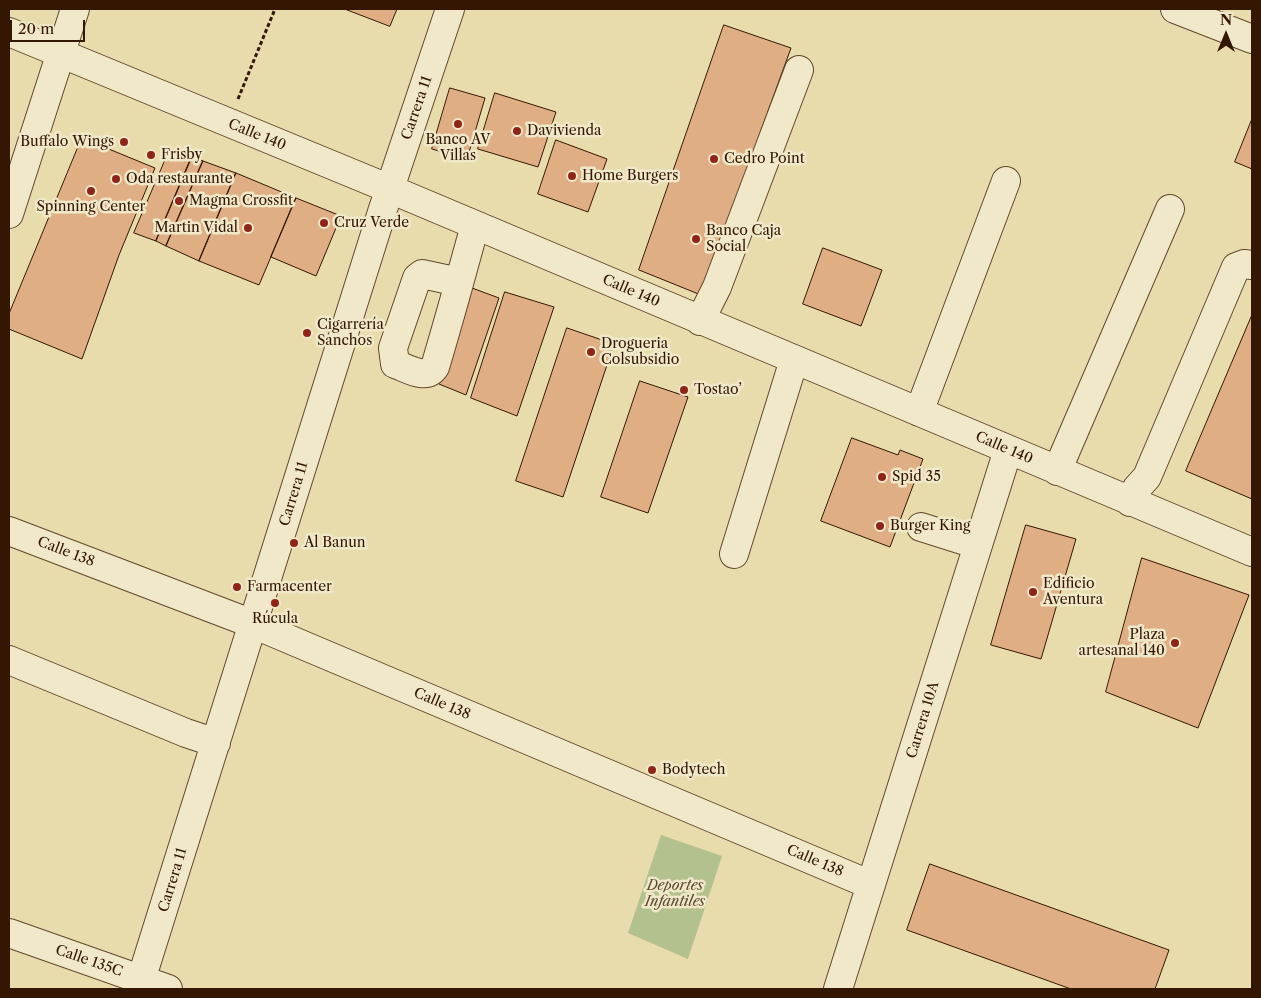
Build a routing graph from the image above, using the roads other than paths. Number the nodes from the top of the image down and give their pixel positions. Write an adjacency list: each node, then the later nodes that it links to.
1 (75, 9): 6 (street)
2 (450, 9): 9 (street, Carrera 11)
3 (1175, 9): 5 (street)
4 (9, 32): 6 (street, Calle 140)
5 (1252, 39)
6 (60, 53): 9 (street, Calle 140); 11 (street)
7 (799, 70): 15 (street)
8 (1006, 181): 17 (street)
9 (390, 189): 12 (street, Calle 140); 26 (street, Carrera 11)
10 (1170, 209): 19 (street)
11 (9, 214)
12 (475, 225): 14 (street); 15 (street, Calle 140)
13 (1252, 265): 20 (street)
14 (459, 282)
15 (700, 321): 16 (street, Calle 140)
16 (794, 360): 17 (street, Calle 140); 25 (street)
17 (919, 412): 18 (street, Calle 140)
18 (1008, 450): 19 (street, Calle 140); 23 (street, Carrera 10A)
19 (1057, 471): 20 (street, Calle 140)
20 (1130, 502): 24 (street, Calle 140)
21 (921, 527): 23 (street)
22 (9, 531): 26 (street, Calle 138)
23 (978, 545): 29 (street, Carrera 10A)
24 (1252, 552)
25 (734, 554)
26 (253, 624): 28 (street, Carrera 11); 29 (street, Calle 138)
27 (9, 660): 28 (street)
28 (216, 743): 31 (street, Carrera 11)
29 (871, 884): 33 (street, Carrera 10A)
30 (9, 934): 31 (street, Calle 135C)
31 (141, 980): 32 (street, Calle 135C)
32 (168, 989)
33 (838, 989)

